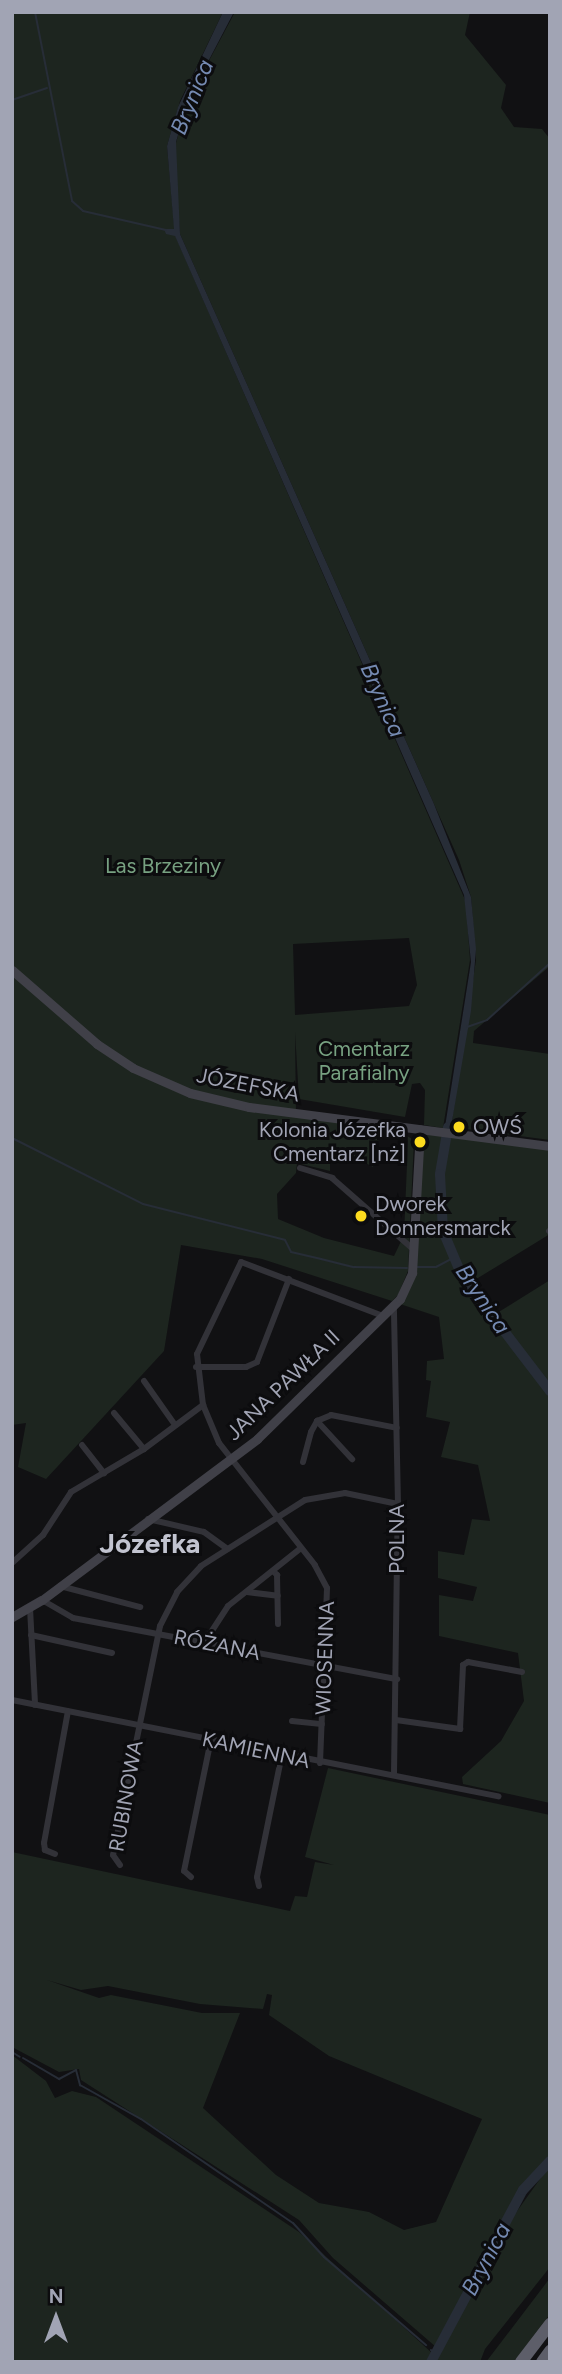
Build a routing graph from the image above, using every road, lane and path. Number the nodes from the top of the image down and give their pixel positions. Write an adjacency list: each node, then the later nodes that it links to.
1 (12, 971): 2 (street, JÓZEFSKA)
2 (420, 1129): 3 (street, JÓZEFSKA); 5 (street, JANA PAWŁA II)
3 (550, 1146)
4 (300, 1168): 5 (street)
5 (413, 1249): 7 (street, JANA PAWŁA II)
6 (289, 1279): 8 (street); 9 (street); 9 (street)
7 (394, 1305): 8 (street, JANA PAWŁA II); 15 (street, POLNA)
8 (383, 1316): 19 (street, JANA PAWŁA II)
9 (196, 1367): 11 (street, WIOSENNA)
10 (144, 1381): 14 (street)
11 (202, 1405): 14 (street); 19 (street, WIOSENNA)
12 (114, 1413): 17 (street)
13 (317, 1421): 15 (street); 18 (street); 20 (street)
14 (175, 1425): 17 (street)
15 (397, 1428): 22 (street, POLNA)
16 (82, 1445): 21 (street)
17 (144, 1449): 21 (street)
18 (352, 1459)
19 (230, 1460): 23 (street, WIOSENNA); 24 (street, JANA PAWŁA II)
20 (303, 1462)
21 (104, 1473): 27 (street)
22 (398, 1504): 23 (street, RUBINOWA); 43 (street, POLNA)
23 (275, 1517): 25 (street, WIOSENNA); 26 (street, RUBINOWA)
24 (148, 1519): 26 (street); 29 (street, JANA PAWŁA II)
25 (301, 1548): 28 (street); 41 (street, WIOSENNA)
26 (227, 1549): 37 (street, RUBINOWA)
27 (12, 1563)
28 (273, 1571): 30 (street); 31 (street)
29 (60, 1586): 32 (street, JANA PAWŁA II); 33 (street)
30 (247, 1592): 31 (street); 39 (street)
31 (278, 1596): 36 (street)
32 (42, 1601): 34 (street, JANA PAWŁA II); 37 (street, RÓŻANA)
33 (140, 1606)
34 (30, 1608): 35 (street, JANA PAWŁA II); 38 (street)
35 (12, 1617)
36 (278, 1624)
37 (158, 1634): 39 (street, RÓŻANA); 50 (street, RUBINOWA)
38 (31, 1635): 40 (street); 45 (street)
39 (204, 1643): 41 (street, RÓŻANA)
40 (112, 1653)
41 (327, 1666): 43 (street, RÓŻANA); 49 (street, WIOSENNA)
42 (522, 1672): 47 (street)
43 (397, 1679): 47 (street, POLNA)
44 (12, 1700): 45 (street, KAMIENNA)
45 (35, 1705): 46 (street, KAMIENNA)
46 (68, 1711): 50 (street, KAMIENNA); 56 (street)
47 (396, 1720): 54 (street, POLNA)
48 (292, 1721): 49 (street)
49 (322, 1724): 53 (street, WIOSENNA)
50 (139, 1726): 51 (street, KAMIENNA); 57 (street, RUBINOWA)
51 (211, 1740): 52 (street, KAMIENNA); 58 (street)
52 (282, 1754): 53 (street, KAMIENNA); 59 (street)
53 (320, 1763): 54 (street, KAMIENNA)
54 (394, 1774): 55 (street, KAMIENNA)
55 (499, 1796)
56 (55, 1854)
57 (120, 1865)
58 (191, 1877)
59 (259, 1886)
60 (550, 2324): 62 (highway)
61 (550, 2351): 63 (highway)
62 (522, 2362)
63 (542, 2362)

